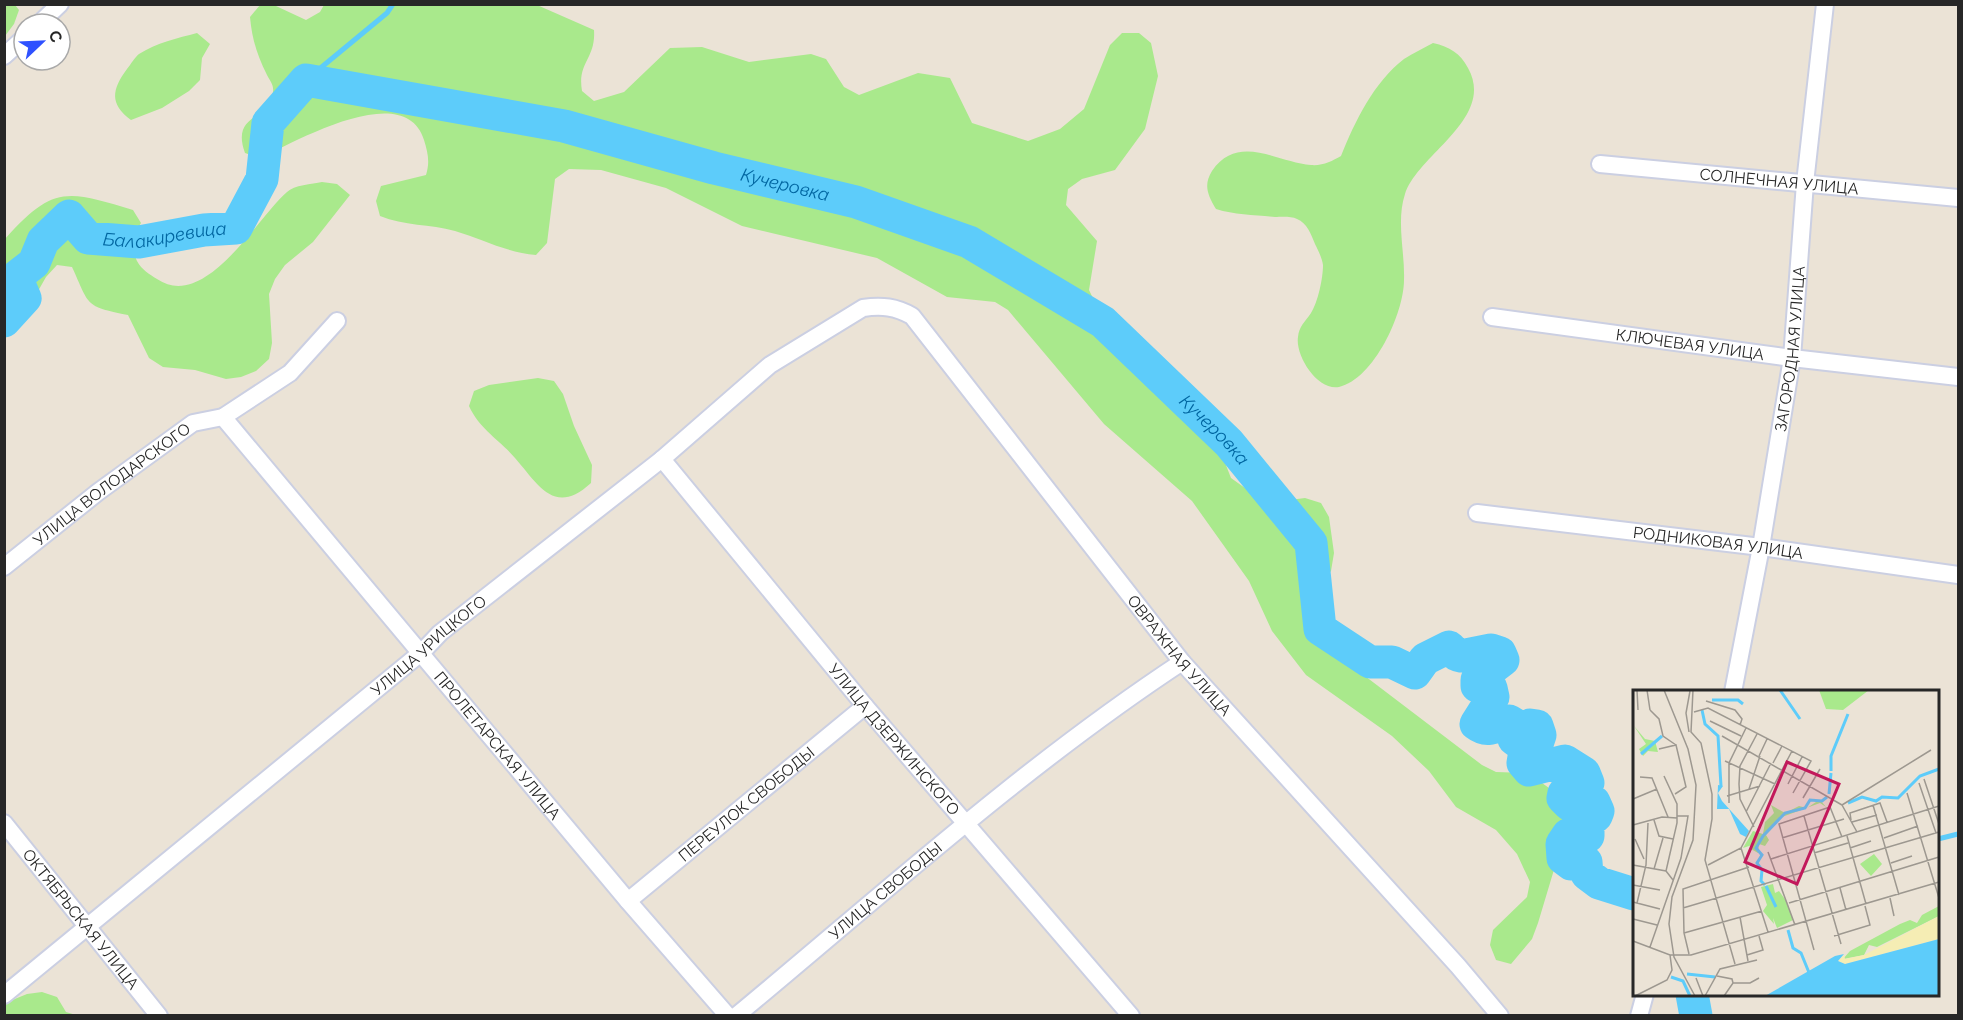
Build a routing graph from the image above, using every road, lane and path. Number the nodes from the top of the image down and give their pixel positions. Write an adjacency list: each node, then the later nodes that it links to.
1 (1825, 4): 3 (street, ЗАГОРОДНАЯ УЛИЦА)
2 (1600, 164): 3 (street, СОЛНЕЧНАЯ УЛИЦА)
3 (1805, 183): 4 (street, СОЛНЕЧНАЯ УЛИЦА); 8 (street, ЗАГОРОДНАЯ УЛИЦА)
4 (1959, 198)
5 (863, 308): 11 (street, УЛИЦА УРИЦКОГО); 17 (street, ОВРАЖНАЯ УЛИЦА)
6 (1492, 317): 8 (street, КЛЮЧЕВАЯ УЛИЦА)
7 (337, 321): 10 (street, УЛИЦА ВОЛОДАРСКОГО)
8 (1792, 358): 9 (street, КЛЮЧЕВАЯ УЛИЦА); 13 (street, ЗАГОРОДНАЯ УЛИЦА)
9 (1959, 377)
10 (223, 417): 14 (street, УЛИЦА ВОЛОДАРСКОГО); 16 (street, ПРОЛЕТАРСКАЯ УЛИЦА)
11 (662, 459): 16 (street, УЛИЦА УРИЦКОГО); 19 (street, УЛИЦА ДЗЕРЖИНСКОГО)
12 (1477, 513): 13 (street, РОДНИКОВАЯ УЛИЦА)
13 (1761, 547): 15 (street, РОДНИКОВАЯ УЛИЦА); 18 (street, ЗАГОРОДНАЯ УЛИЦА)
14 (5, 565)
15 (1959, 575)
16 (422, 652): 22 (street, ПРОЛЕТАРСКАЯ УЛИЦА); 23 (street, УЛИЦА УРИЦКОГО)
17 (1182, 662): 21 (street, УЛИЦА СВОБОДЫ); 30 (street, ОВРАЖНАЯ УЛИЦА)
18 (1733, 690)
19 (865, 706): 21 (street, УЛИЦА ДЗЕРЖИНСКОГО); 22 (street, ПЕРЕУЛОК СВОБОДЫ)
20 (4, 823): 23 (street, ОКТЯБРЬСКАЯ УЛИЦА)
21 (966, 825): 28 (street, УЛИЦА СВОБОДЫ); 29 (street, УЛИЦА ДЗЕРЖИНСКОГО)
22 (628, 901): 27 (street, ПРОЛЕТАРСКАЯ УЛИЦА)
23 (89, 926): 24 (street, УЛИЦА УРИЦКОГО); 26 (street, ОКТЯБРЬСКАЯ УЛИЦА)
24 (4, 995)
25 (1645, 996): 31 (street)
26 (159, 1016)
27 (728, 1016)
28 (736, 1016)
29 (1131, 1016)
30 (1500, 1016)
31 (1639, 1016)

